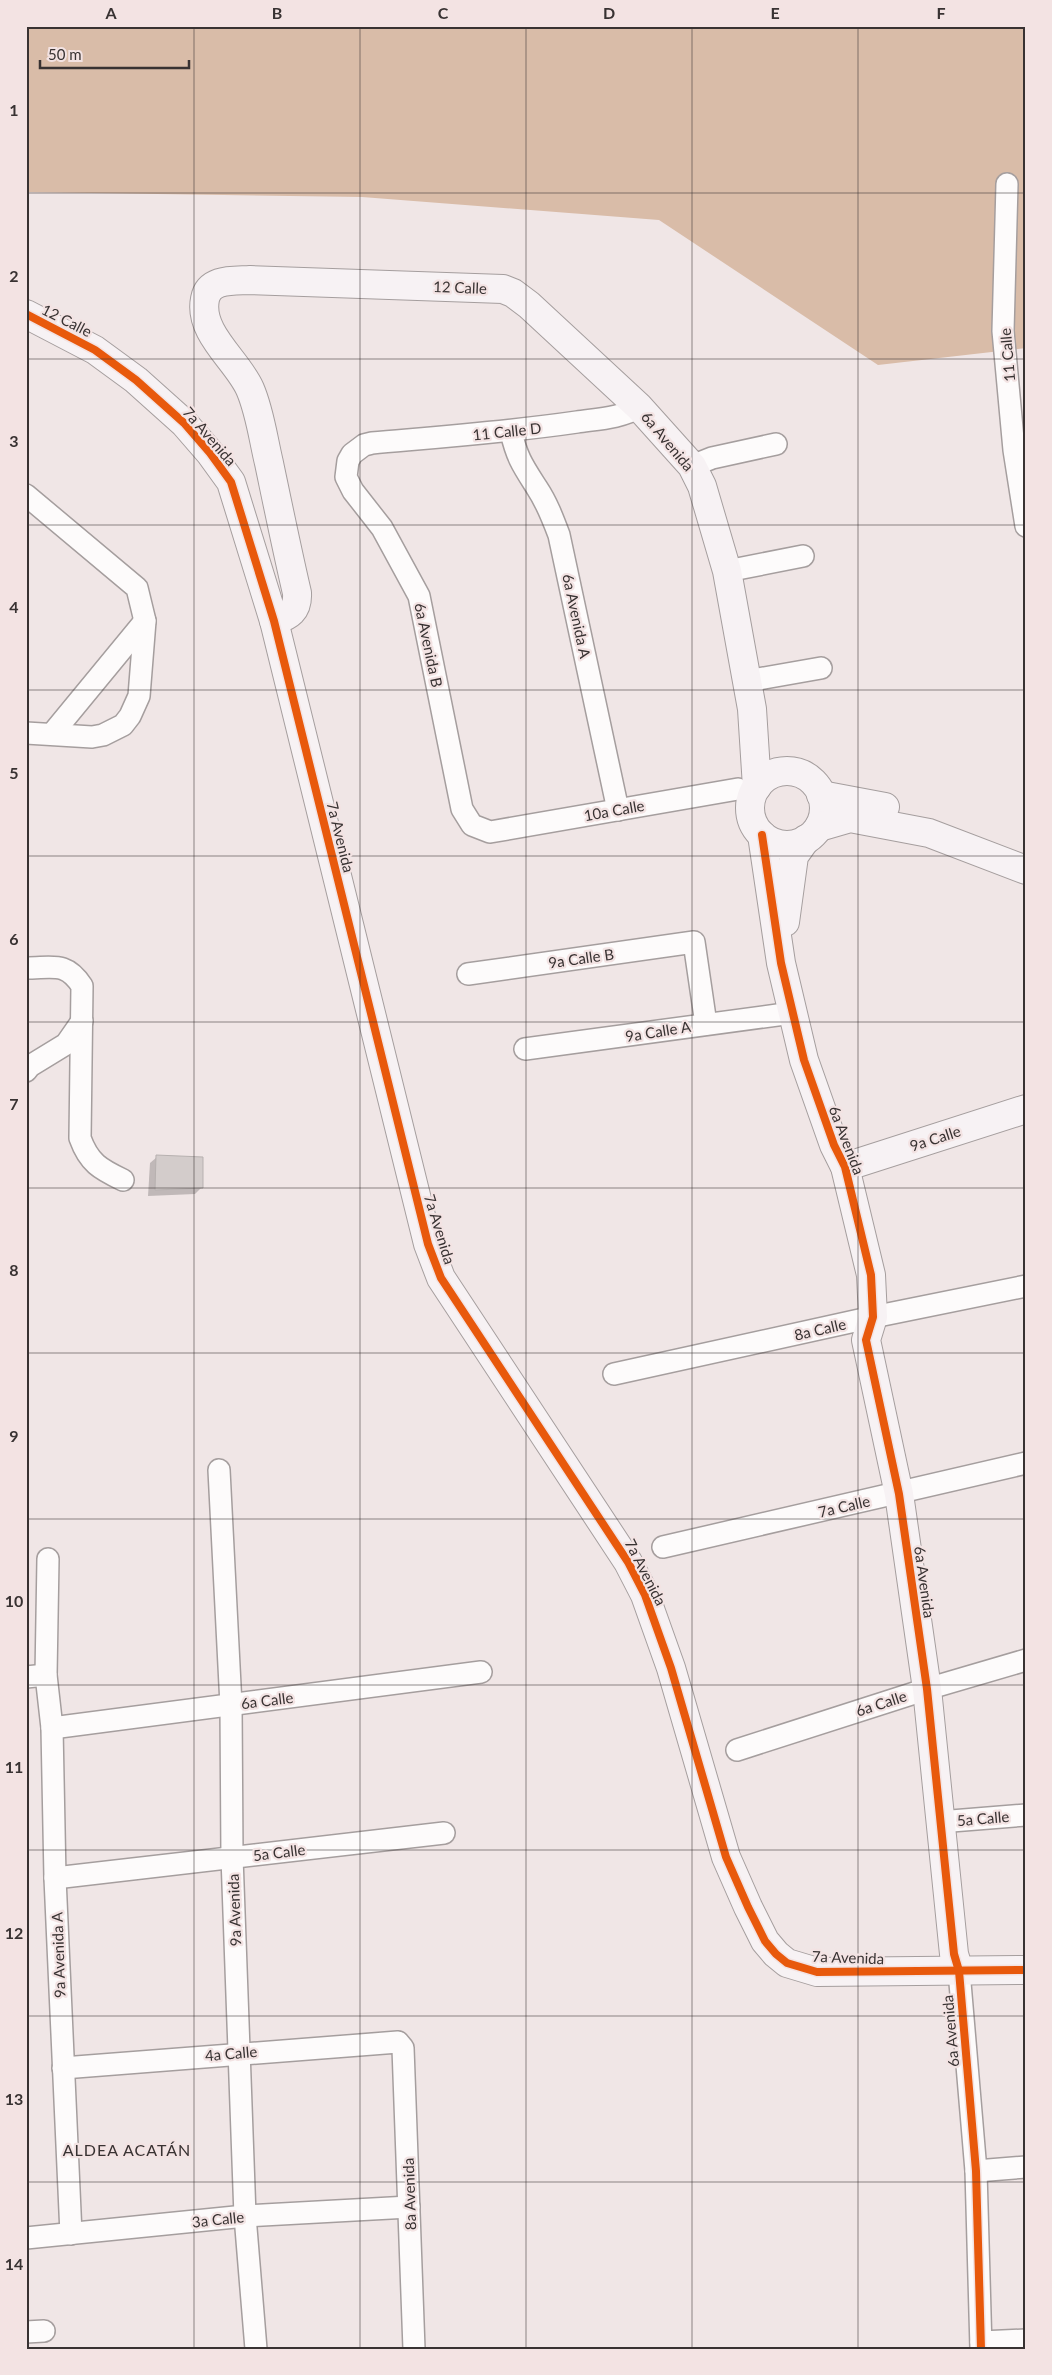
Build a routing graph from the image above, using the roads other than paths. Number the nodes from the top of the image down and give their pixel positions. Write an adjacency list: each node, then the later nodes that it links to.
1 (1007, 184): 11 (street, 11 Calle)
2 (503, 289): 5 (street, 6a Avenida); 15 (street, 12 Calle)
3 (26, 314): 4 (street, 12 Calle)
4 (95, 350): 15 (street, 7a Avenida)
5 (639, 407): 6 (street, 11 Calle D); 9 (street, 6a Avenida)
6 (511, 432): 7 (street, 11 Calle D); 24 (street, 6a Avenida A)
7 (372, 443): 25 (street, 6a Avenida B)
8 (776, 444): 9 (street)
9 (692, 466): 13 (street, 6a Avenida)
10 (26, 495): 14 (street)
11 (1026, 526)
12 (803, 556): 13 (street)
13 (727, 571): 17 (street, 6a Avenida)
14 (145, 621): 20 (street); 20 (street)
15 (274, 621): 62 (street, 7a Avenida)
16 (821, 668): 17 (street)
17 (747, 681): 18 (street, 6a Avenida)
18 (752, 709): 21 (street, 6a Avenida); 22 (street, 6a Avenida)
19 (27, 731): 20 (street)
20 (52, 734)
21 (787, 771): 22 (street); 23 (street)
22 (748, 788): 24 (street, 10a Calle); 28 (street)
23 (822, 795): 26 (street); 27 (street)
24 (618, 810): 25 (street, 10a Calle)
25 (490, 832)
26 (812, 833): 27 (street); 28 (street); 30 (street, 6a Avenida)
27 (929, 833): 29 (street)
28 (762, 835): 30 (street, 6a Avenida)
29 (1026, 870)
30 (781, 963): 33 (street, 6a Avenida)
31 (26, 968): 34 (street)
32 (468, 974): 35 (street, 9a Calle B)
33 (792, 1013): 35 (street, 9a Calle A); 39 (street, 6a Avenida)
34 (82, 1021): 37 (street); 40 (street)
35 (706, 1024): 36 (street, 9a Calle A)
36 (525, 1049)
37 (26, 1071)
38 (1026, 1109): 39 (street, 9a Calle)
39 (845, 1167): 42 (street, 6a Avenida)
40 (123, 1180)
41 (1026, 1286): 42 (street, 8a Calle)
42 (873, 1317): 43 (street, 8a Calle); 46 (street, 6a Avenida)
43 (614, 1374)
44 (1026, 1463): 46 (street, 7a Calle)
45 (219, 1470): 53 (street, 9a Avenida)
46 (898, 1494): 47 (street, 7a Calle); 52 (street, 6a Avenida)
47 (663, 1547)
48 (48, 1559): 51 (street)
49 (1026, 1660): 52 (street, 6a Calle)
50 (481, 1672): 53 (street, 6a Calle)
51 (36, 1676): 54 (street, 9a Avenida A)
52 (927, 1689): 55 (street, 6a Calle); 57 (street, 6a Avenida)
53 (231, 1705): 54 (street, 6a Calle); 59 (street, 9a Avenida)
54 (52, 1728): 60 (street, 9a Avenida A)
55 (737, 1750)
56 (1026, 1814): 57 (street, 5a Calle)
57 (940, 1822): 62 (street, 6a Avenida)
58 (444, 1833): 59 (street, 5a Calle)
59 (232, 1857): 60 (street, 5a Calle); 64 (street, 9a Avenida)
60 (55, 1878): 65 (street, 9a Avenida A)
61 (1026, 1970): 62 (street)
62 (959, 1971): 67 (street, 6a Avenida)
63 (398, 2042): 64 (street, 4a Calle); 68 (street, 8a Avenida)
64 (239, 2052): 65 (street, 4a Calle); 69 (street, 9a Avenida)
65 (63, 2068): 70 (street, 9a Avenida A)
66 (1026, 2167): 67 (street)
67 (976, 2171): 73 (street, 6a Avenida)
68 (410, 2207): 69 (street, 3a Calle); 75 (street, 8a Avenida)
69 (245, 2216): 70 (street, 3a Calle); 74 (street, 9a Avenida)
70 (70, 2234): 71 (street, 3a Calle)
71 (26, 2238)
72 (1026, 2340): 73 (street)
73 (981, 2345)
74 (256, 2349)
75 (414, 2349)

